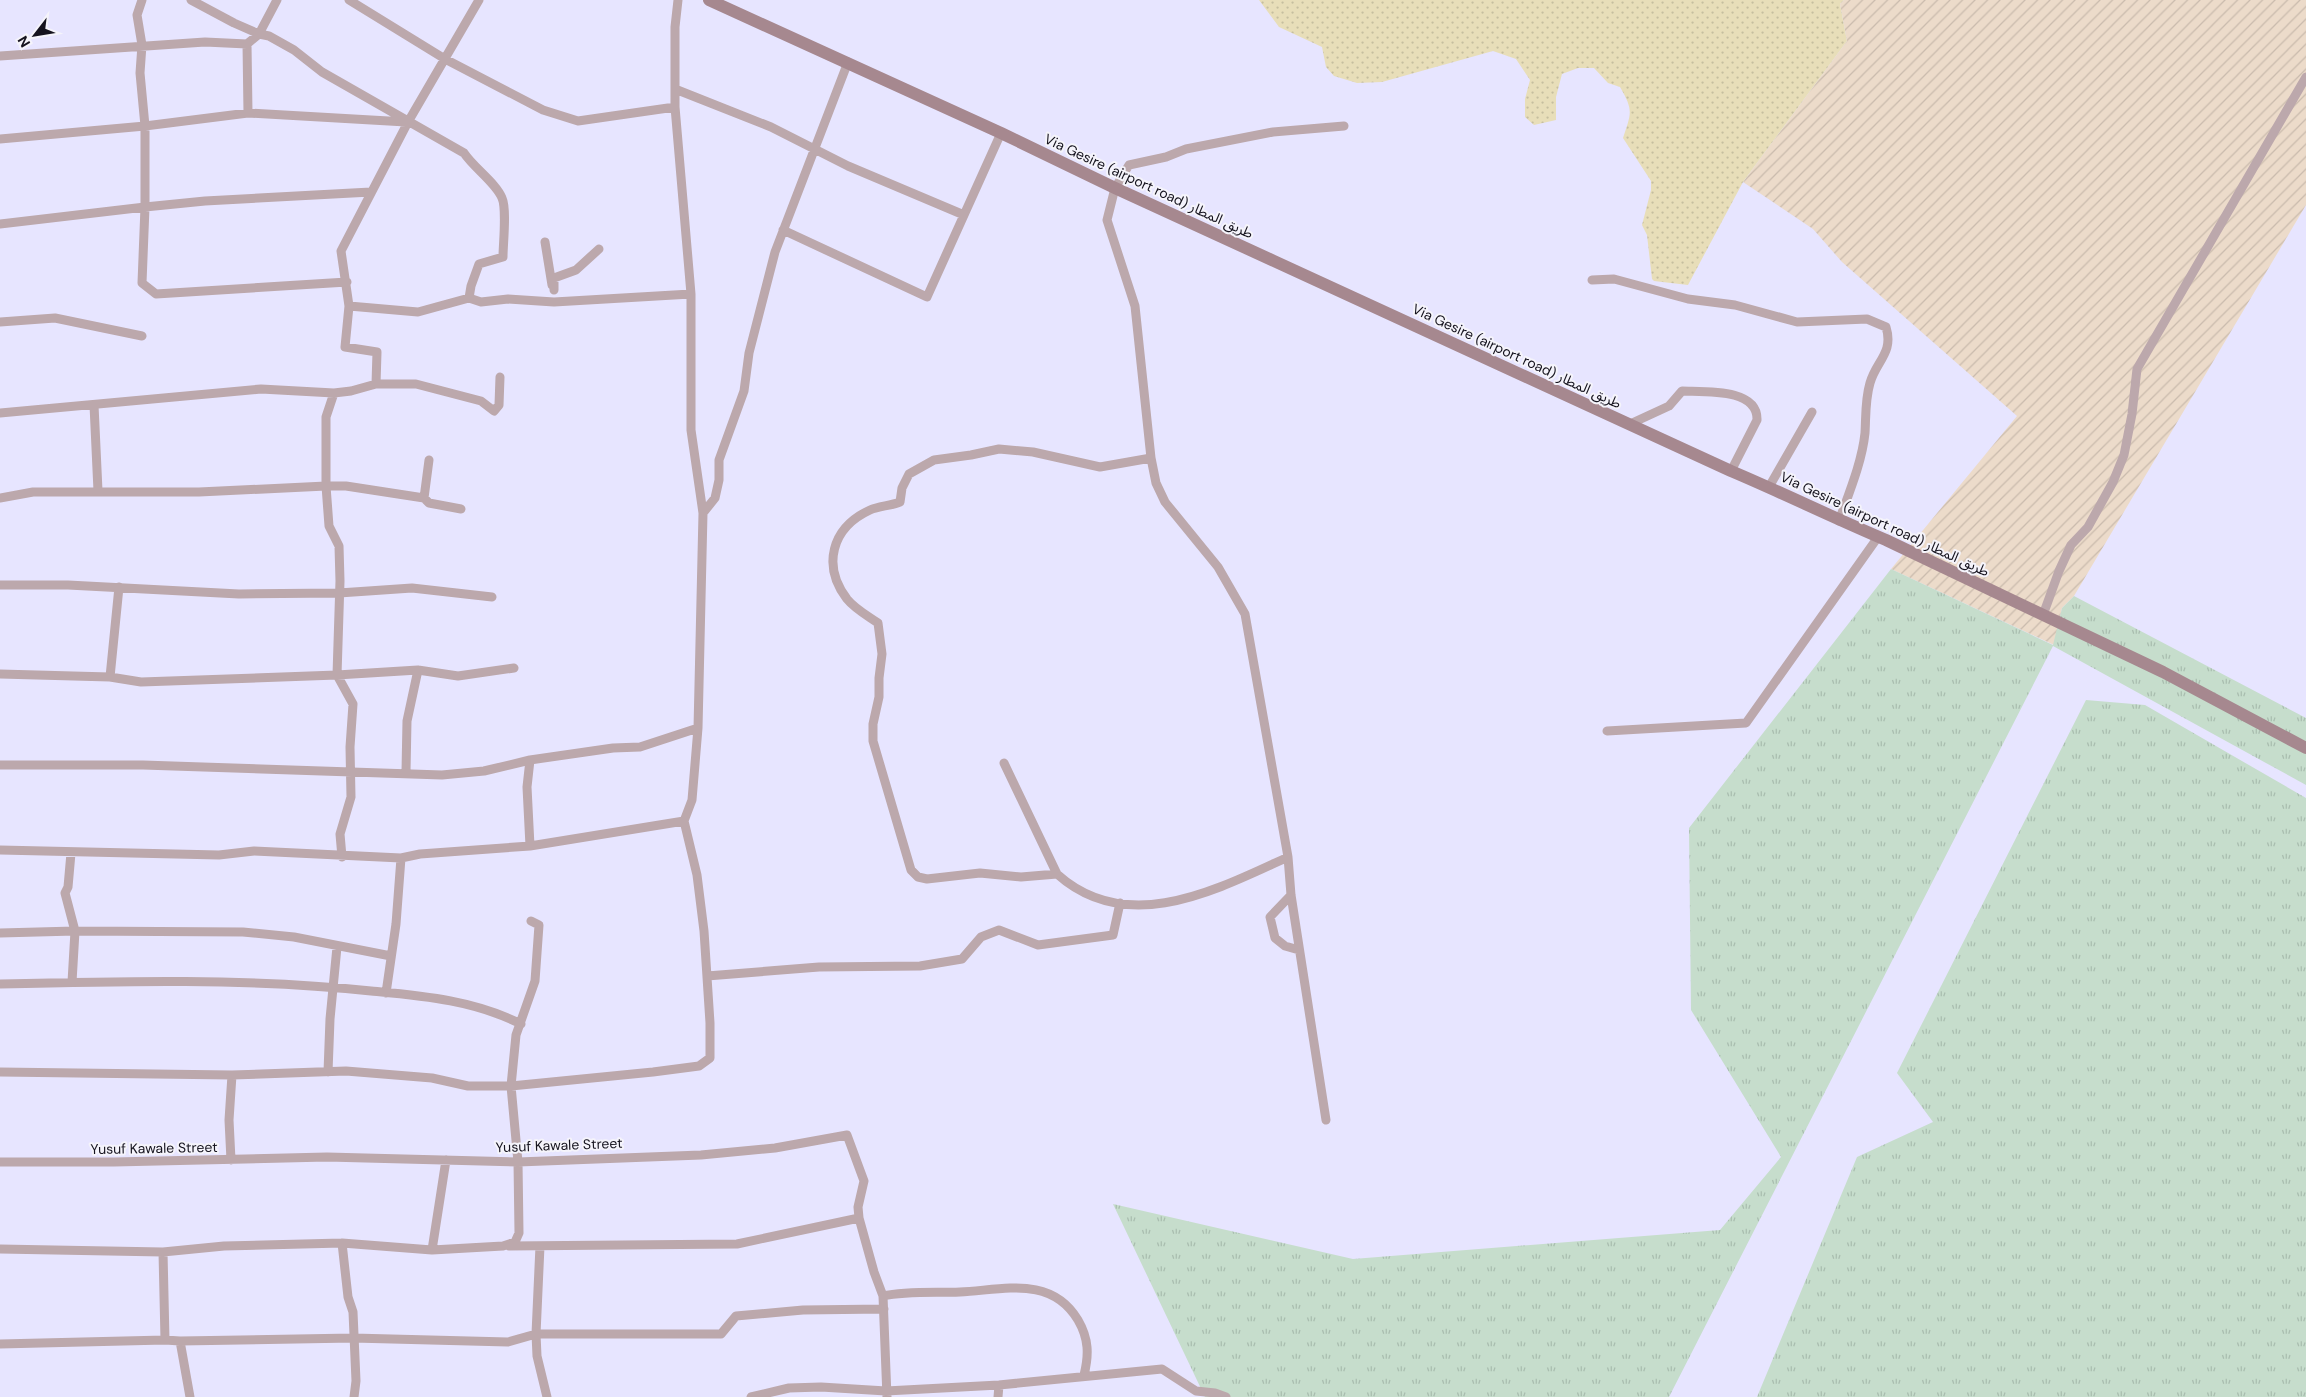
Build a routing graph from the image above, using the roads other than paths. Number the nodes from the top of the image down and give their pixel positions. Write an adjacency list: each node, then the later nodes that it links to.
1 (142, 0): 10 (street)
2 (191, 0): 8 (street)
3 (277, 0): 8 (street)
4 (349, 0): 12 (street)
5 (480, 0): 12 (street)
6 (678, 0): 15 (street)
7 (709, 0): 13 (main road, Via Gesire (airport road) طريق المطار)
8 (259, 34): 9 (street); 18 (street)
9 (247, 44): 10 (street); 17 (street)
10 (142, 45): 11 (street); 19 (street)
11 (0, 56)
12 (445, 59): 16 (street); 18 (street)
13 (848, 62): 21 (main road, Via Gesire (airport road) طريق المطار); 23 (street)
14 (2306, 77): 64 (street)
15 (675, 89): 16 (street); 23 (street)
16 (675, 107): 35 (street)
17 (248, 113): 18 (street); 19 (street)
18 (408, 122): 25 (street); 36 (street)
19 (145, 126): 22 (street); 26 (street)
20 (1344, 126): 24 (street)
21 (1001, 133): 24 (main road, Via Gesire (airport road) طريق المطار); 27 (street)
22 (0, 139)
23 (814, 149): 27 (street); 29 (street)
24 (1115, 188): 47 (main road, Via Gesire (airport road) طريق المطار); 48 (street)
25 (371, 192): 26 (street); 33 (street)
26 (145, 207): 28 (street); 33 (street)
27 (964, 215): 29 (street)
28 (0, 224)
29 (784, 230): 57 (street)
30 (545, 242): 34 (street)
31 (600, 249): 34 (street)
32 (1592, 280): 58 (street)
33 (347, 282): 38 (street)
34 (554, 290): 37 (street)
35 (691, 294): 37 (street); 57 (street)
36 (469, 298): 37 (street); 38 (street)
37 (554, 302)
38 (349, 306): 42 (street)
39 (0, 322): 40 (street)
40 (142, 336)
41 (500, 377): 42 (street)
42 (376, 384): 43 (street)
43 (334, 393): 44 (street); 51 (street)
44 (94, 405): 46 (street); 53 (street)
45 (1812, 412): 52 (street)
46 (0, 413)
47 (1630, 424): 50 (main road, Via Gesire (airport road) طريق المطار); 50 (street)
48 (1151, 458): 83 (street); 85 (street)
49 (429, 460): 55 (street)
50 (1730, 471): 52 (main road, Via Gesire (airport road) طريق المطار)
51 (326, 486): 53 (street); 55 (street); 62 (street)
52 (1769, 487): 58 (main road, Via Gesire (airport road) طريق المطار)
53 (98, 491): 54 (street)
54 (0, 498)
55 (424, 498): 56 (street)
56 (461, 509)
57 (703, 514): 70 (street)
58 (1839, 521): 59 (main road, Via Gesire (airport road) طريق المطار)
59 (1878, 537): 64 (main road, Via Gesire (airport road) طريق المطار); 71 (street)
60 (0, 585): 61 (street)
61 (119, 587): 62 (street); 68 (street)
62 (339, 594): 63 (street); 69 (street)
63 (492, 597)
64 (2043, 615): 72 (main road, Via Gesire (airport road) طريق المطار)
65 (514, 668): 66 (street)
66 (418, 670): 69 (street); 77 (street)
67 (0, 674): 68 (street)
68 (110, 676): 69 (street)
69 (337, 676): 76 (street)
70 (698, 728): 73 (street); 78 (street)
71 (1607, 730)
72 (2306, 748)
73 (530, 760): 77 (street); 79 (street)
74 (1004, 763): 85 (street)
75 (0, 765): 76 (street)
76 (350, 771): 77 (street); 82 (street)
77 (406, 772)
78 (684, 821): 79 (street); 94 (street)
79 (530, 846): 84 (street)
80 (0, 850): 81 (street)
81 (71, 853): 82 (street); 89 (street)
82 (342, 856): 84 (street)
83 (1288, 857): 86 (street); 87 (street)
84 (402, 858): 93 (street)
85 (1058, 874): 87 (street)
86 (1291, 895): 92 (street); 92 (street)
87 (1120, 904): 94 (street)
88 (531, 921): 99 (street)
89 (75, 931): 90 (street); 91 (street); 95 (street)
90 (0, 933)
91 (337, 947): 93 (street); 97 (street)
92 (1299, 950): 104 (street)
93 (391, 956): 98 (street)
94 (707, 976): 103 (street)
95 (72, 982): 96 (street); 97 (street)
96 (0, 984)
97 (334, 987): 98 (street); 101 (street)
98 (386, 992): 99 (street)
99 (521, 1024): 103 (street)
100 (0, 1072): 102 (street)
101 (328, 1072): 102 (street); 103 (street)
102 (232, 1075): 105 (street)
103 (511, 1086): 108 (street)
104 (1326, 1120)
105 (231, 1160): 106 (street, Yusuf Kawale Street); 107 (street, Yusuf Kawale Street)
106 (446, 1160): 108 (street, Yusuf Kawale Street); 114 (street)
107 (0, 1162)
108 (518, 1162): 109 (street, Yusuf Kawale Street); 111 (street)
109 (859, 1218): 112 (street); 116 (street, Yusuf Kawale Street)
110 (342, 1243): 114 (street); 115 (street); 119 (street)
111 (503, 1246): 112 (street); 114 (street)
112 (540, 1246): 118 (street)
113 (0, 1249): 115 (street)
114 (432, 1250)
115 (163, 1252): 120 (street)
116 (884, 1296): 117 (street, Yusuf Kawale Street); 123 (street)
117 (884, 1309): 118 (street); 125 (street, Yusuf Kawale Street)
118 (536, 1334): 119 (street); 128 (street)
119 (354, 1338): 121 (street); 127 (street)
120 (164, 1340): 121 (street); 122 (street)
121 (180, 1342): 126 (street)
122 (0, 1344)
123 (1084, 1375): 124 (street); 131 (street)
124 (999, 1385): 125 (street); 130 (street)
125 (887, 1394): 129 (street)
126 (190, 1397)
127 (354, 1397)
128 (547, 1397)
129 (751, 1397)
130 (998, 1397)
131 (1226, 1397)

